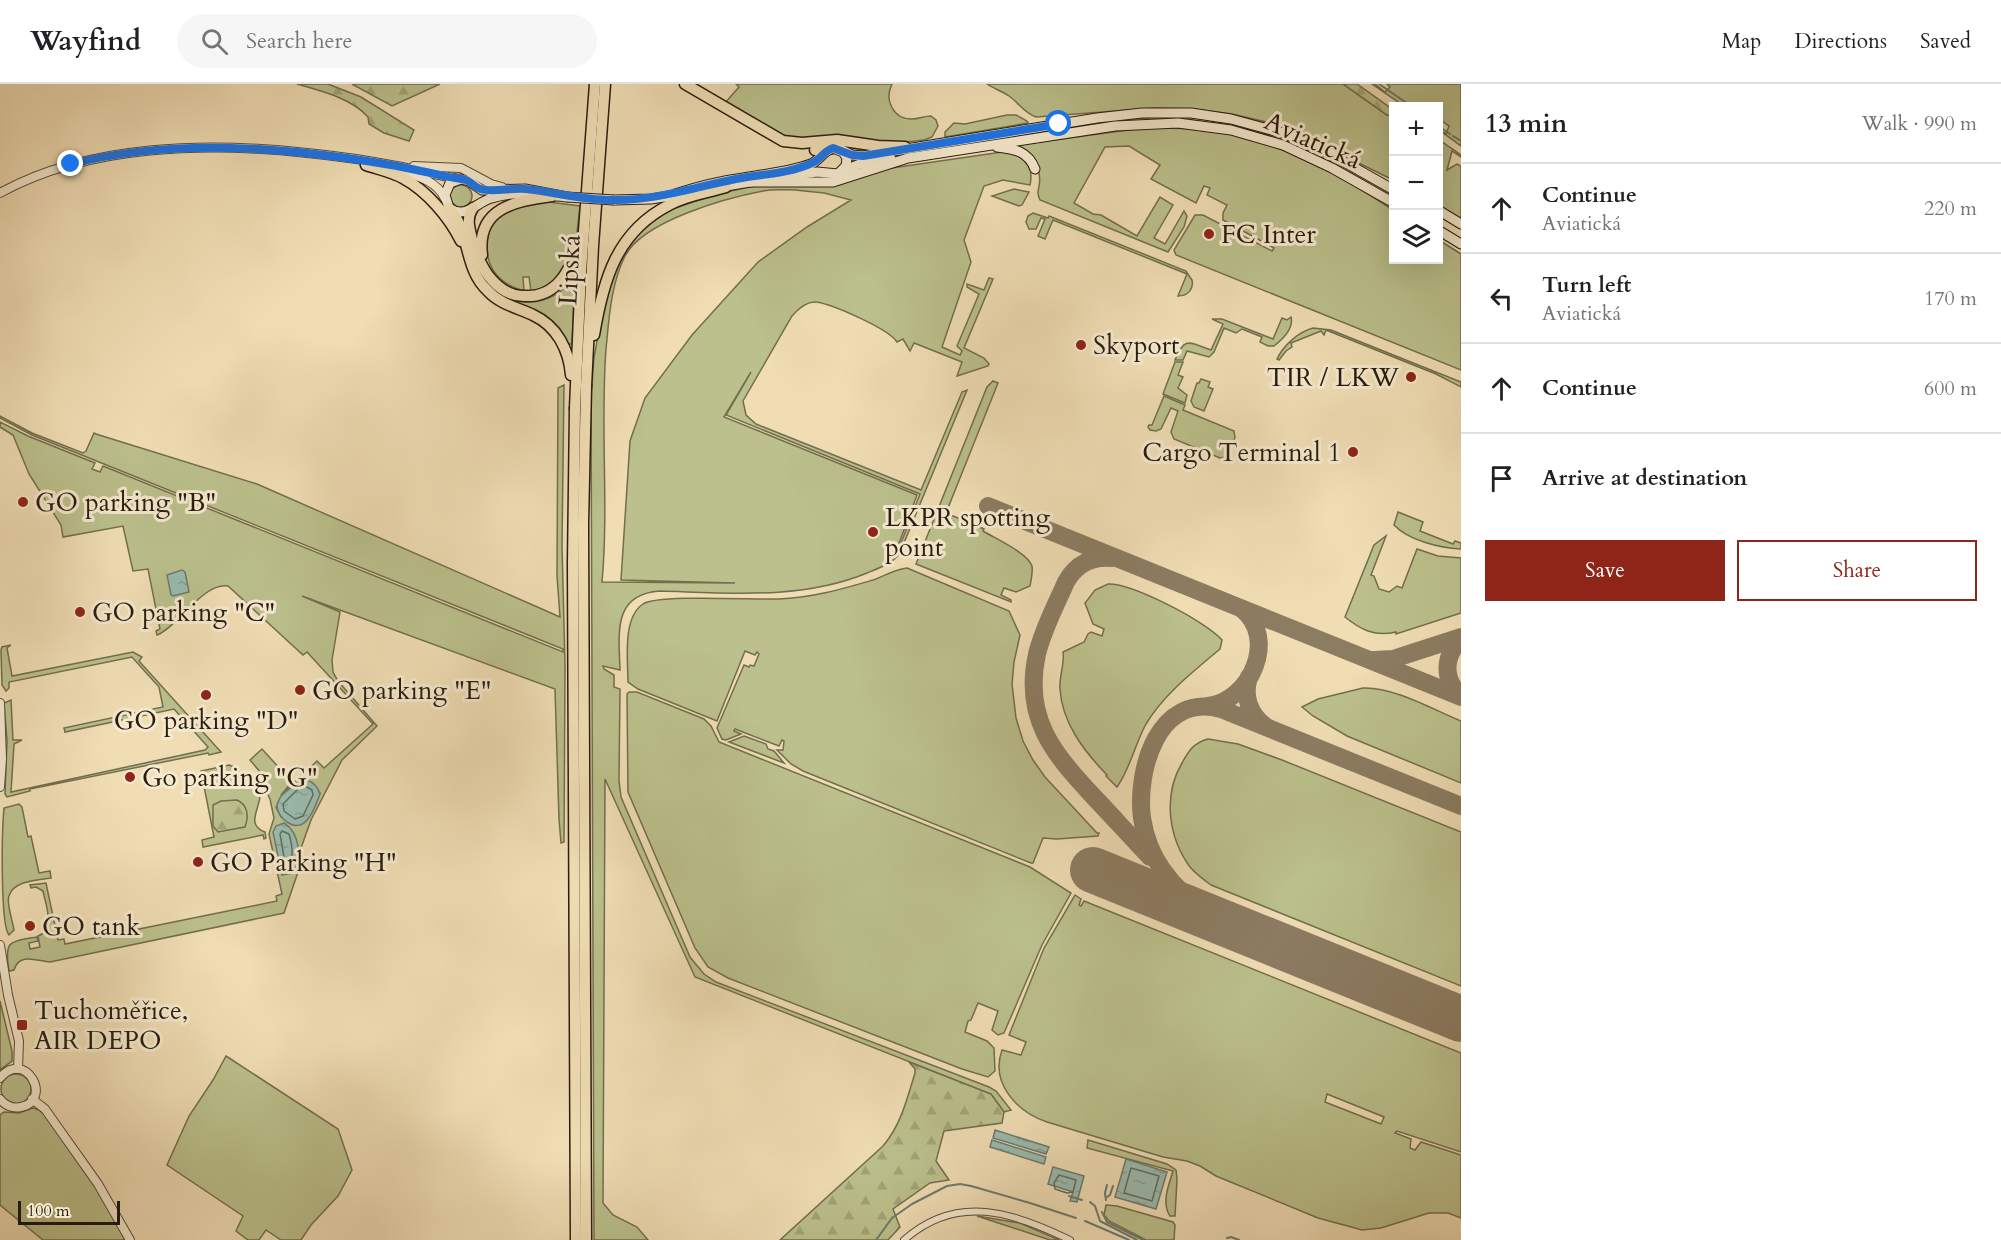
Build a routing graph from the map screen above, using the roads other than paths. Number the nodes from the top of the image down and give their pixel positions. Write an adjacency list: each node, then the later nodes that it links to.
1 (595, 84): 28 (highway, Lipská)
2 (605, 84): 37 (highway, Lipská)
3 (685, 84): 4 (highway)
4 (736, 114): 6 (highway); 8 (highway)
5 (986, 146): 8 (main road, Aviatická); 12 (main road); 25 (main road, Aviatická)
6 (836, 148): 8 (main road, Aviatická); 9 (main road); 13 (main road)
7 (285, 152): 10 (street); 11 (street); 21 (street)
8 (907, 153): 13 (main road); 16 (main road, Aviatická); 19 (main road, Aviatická)
9 (822, 155): 14 (main road); 22 (main road)
10 (366, 165): 26 (street); 35 (highway)
11 (390, 165): 15 (street); 20 (street)
12 (1035, 169)
13 (841, 172): 14 (main road)
14 (828, 173): 16 (main road)
15 (465, 180): 17 (main road); 26 (main road)
16 (751, 182): 18 (main road)
17 (475, 186): 20 (main road); 27 (main road)
18 (726, 187): 22 (main road); 37 (highway)
19 (1389, 187)
20 (507, 188): 24 (main road)
21 (0, 193)
22 (675, 194): 24 (main road, bridge)
23 (552, 196): 24 (main road); 27 (main road); 36 (highway)
24 (567, 197)
25 (1389, 200)
26 (447, 203): 27 (main road); 35 (highway)
27 (474, 207): 36 (highway)
28 (585, 208): 36 (highway); 38 (highway, Lipská)
29 (1443, 213): 31 (main road)
30 (1443, 220): 32 (main road)
31 (1461, 224)
32 (1461, 231)
33 (1443, 233): 34 (main road)
34 (1461, 244)
35 (468, 256): 38 (highway)
36 (488, 275)
37 (586, 386): 48 (highway)
38 (575, 408): 47 (highway)
39 (0, 703): 40 (street)
40 (0, 787)
41 (0, 945): 42 (street)
42 (18, 1069): 43 (street); 45 (street)
43 (0, 1078)
44 (0, 1098): 45 (street)
45 (32, 1100): 46 (street)
46 (130, 1240)
47 (576, 1240)
48 (586, 1240)
49 (903, 1240): 50 (street)
50 (1070, 1240)

